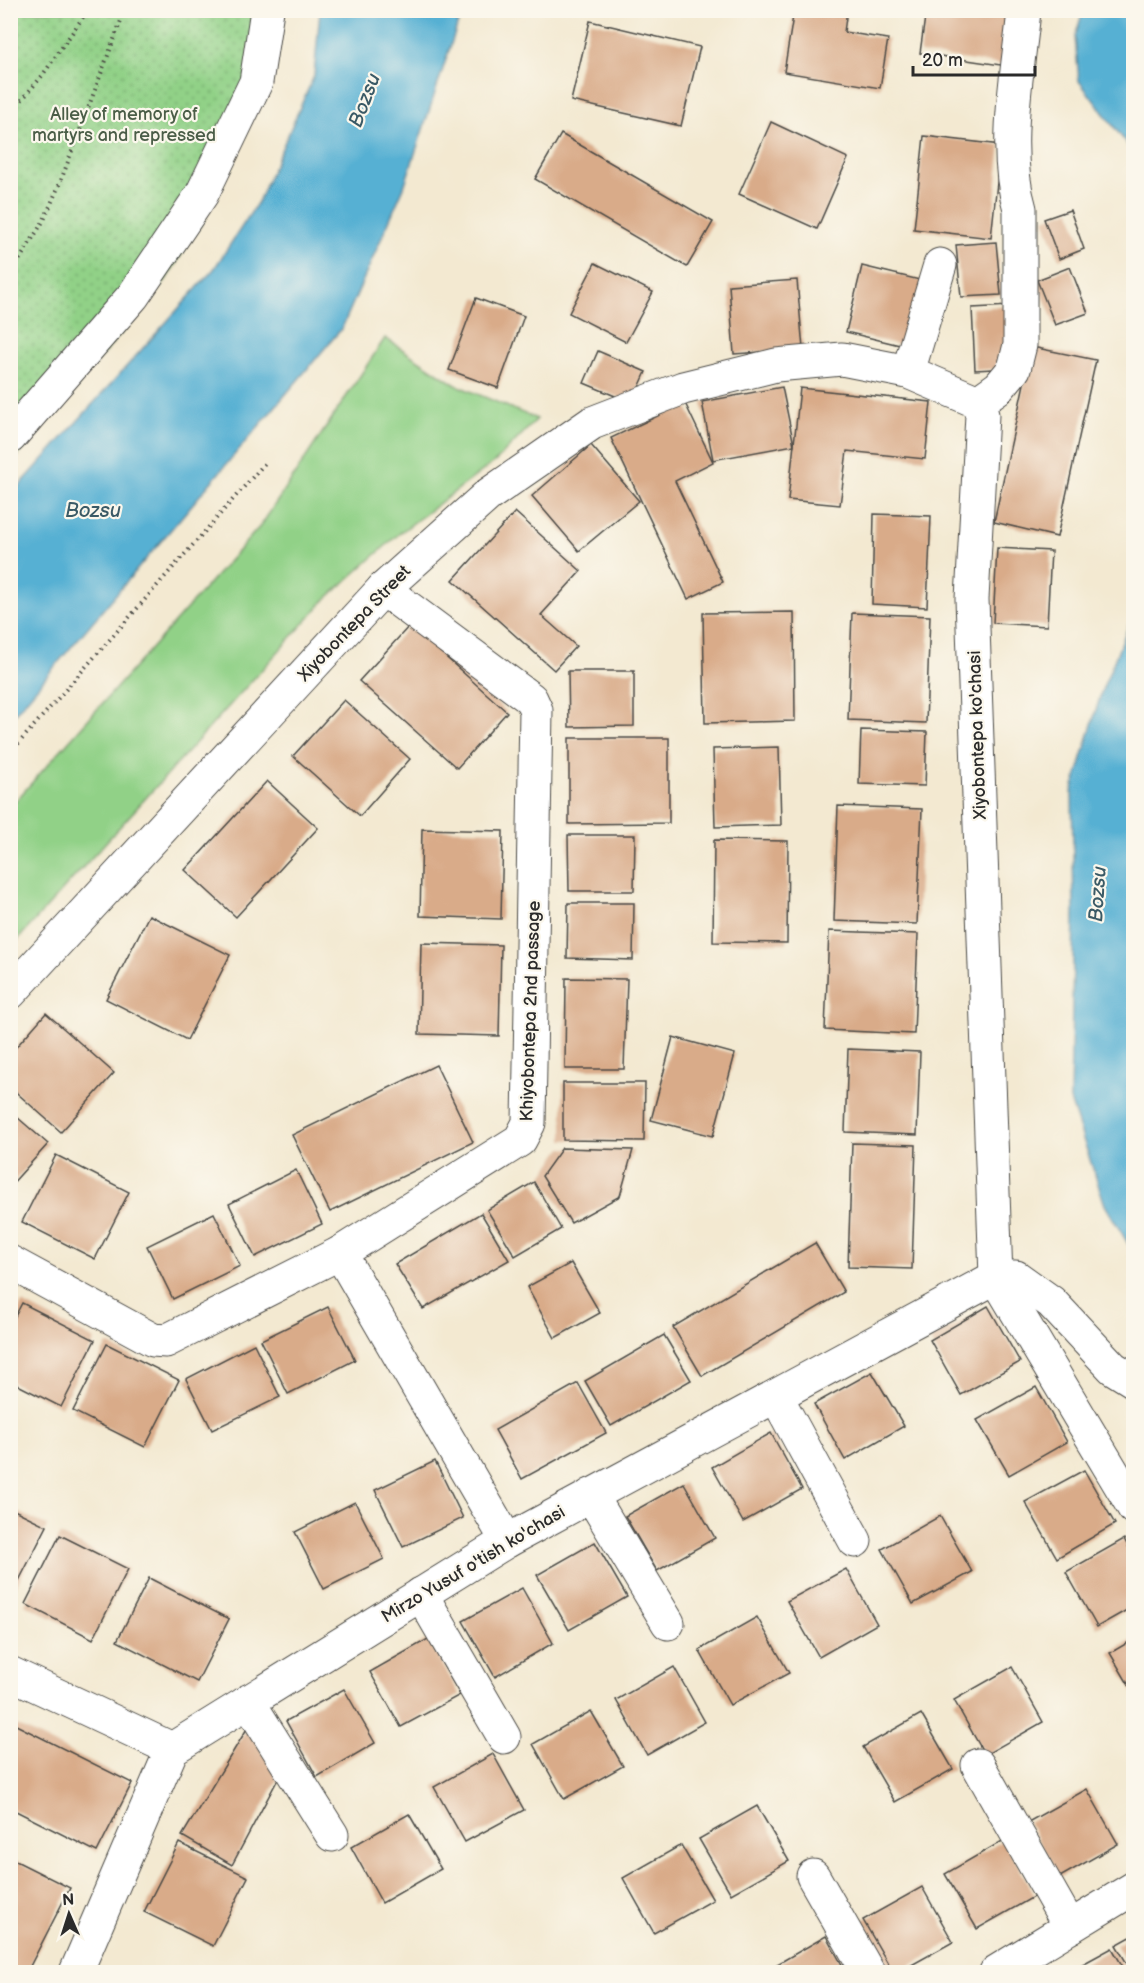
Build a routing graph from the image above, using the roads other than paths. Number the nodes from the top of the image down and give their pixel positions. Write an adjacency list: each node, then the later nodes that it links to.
1 (267, 10): 6 (street)
2 (1024, 11): 5 (street)
3 (940, 265): 4 (street)
4 (908, 372): 5 (street); 7 (street, Xiyobontepa Street)
5 (978, 402): 11 (street, Xiyobontepa ko'chasi)
6 (10, 437)
7 (383, 589): 8 (street, Xiyobontepa Street); 9 (street, Khiyobontepa 2nd passage)
8 (10, 993)
9 (340, 1253): 10 (street, Khiyobontepa 2nd passage); 16 (street)
10 (10, 1262)
11 (996, 1277): 12 (street); 13 (street, Mirzo Yusuf o'tish ko'chasi); 15 (street)
12 (1134, 1382)
13 (776, 1396): 14 (street, Mirzo Yusuf o'tish ko'chasi); 17 (street)
14 (591, 1495): 16 (street, Mirzo Yusuf o'tish ko'chasi); 19 (street)
15 (1134, 1508)
16 (507, 1541): 18 (street, Mirzo Yusuf o'tish ko'chasi)
17 (855, 1541)
18 (421, 1594): 21 (street, Mirzo Yusuf o'tish ko'chasi); 22 (street)
19 (668, 1623)
20 (10, 1673): 23 (street)
21 (249, 1701): 23 (street, Mirzo Yusuf o'tish ko'chasi); 25 (street)
22 (504, 1737)
23 (172, 1749): 29 (street)
24 (978, 1765): 28 (street)
25 (332, 1834)
26 (813, 1876): 30 (street)
27 (1134, 1888): 28 (street)
28 (1070, 1927): 31 (street)
29 (76, 1972)
30 (868, 1972)
31 (996, 1972)

